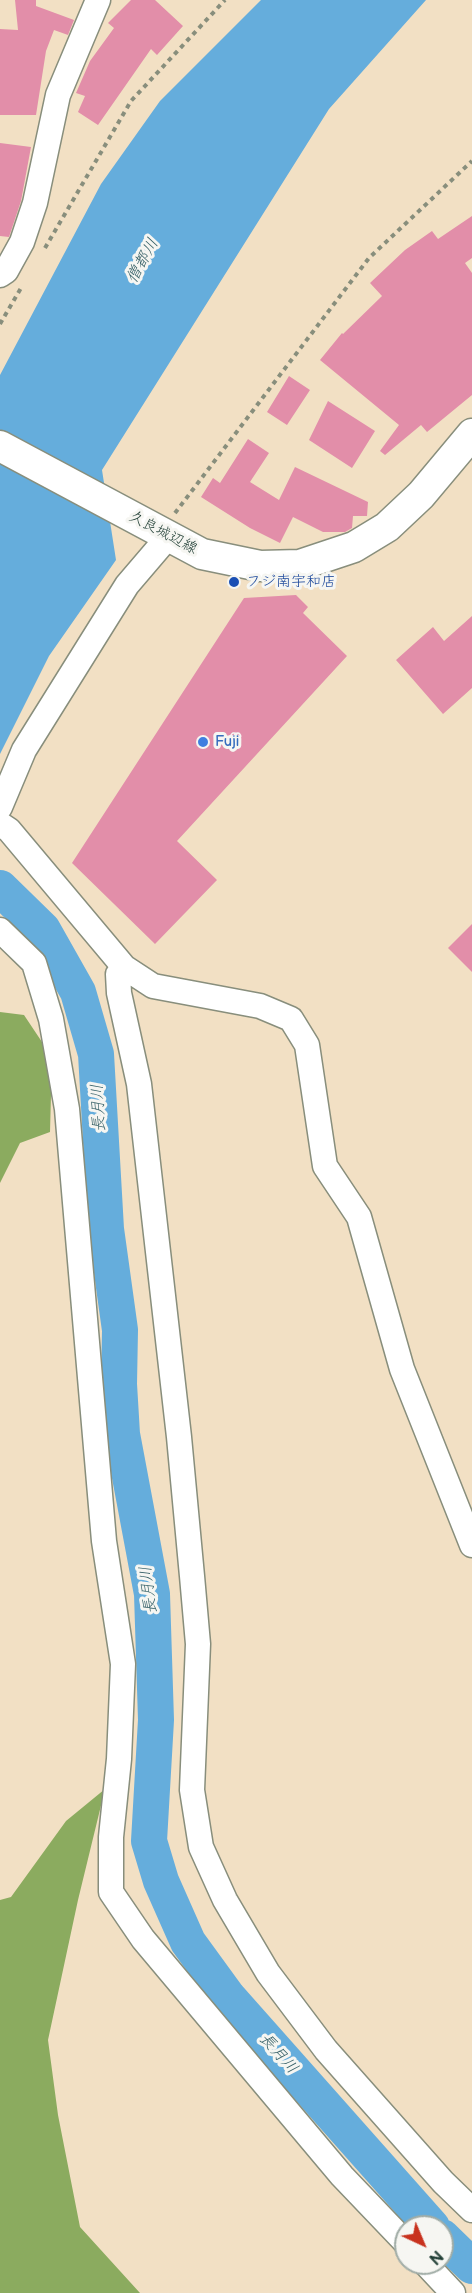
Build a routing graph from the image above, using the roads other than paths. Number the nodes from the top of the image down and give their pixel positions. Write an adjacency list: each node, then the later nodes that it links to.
1 (98, 0): 2 (street)
2 (0, 275)
3 (0, 446): 5 (main road, 久良城辺線)
4 (467, 450): 5 (main road, 久良城辺線)
5 (160, 532): 6 (street)
6 (0, 807)
7 (0, 824): 9 (street)
8 (0, 930): 12 (street)
9 (124, 967): 10 (street); 11 (street)
10 (472, 1545)
11 (472, 2210)
12 (394, 2230)
13 (436, 2275): 14 (street)
14 (453, 2293)

